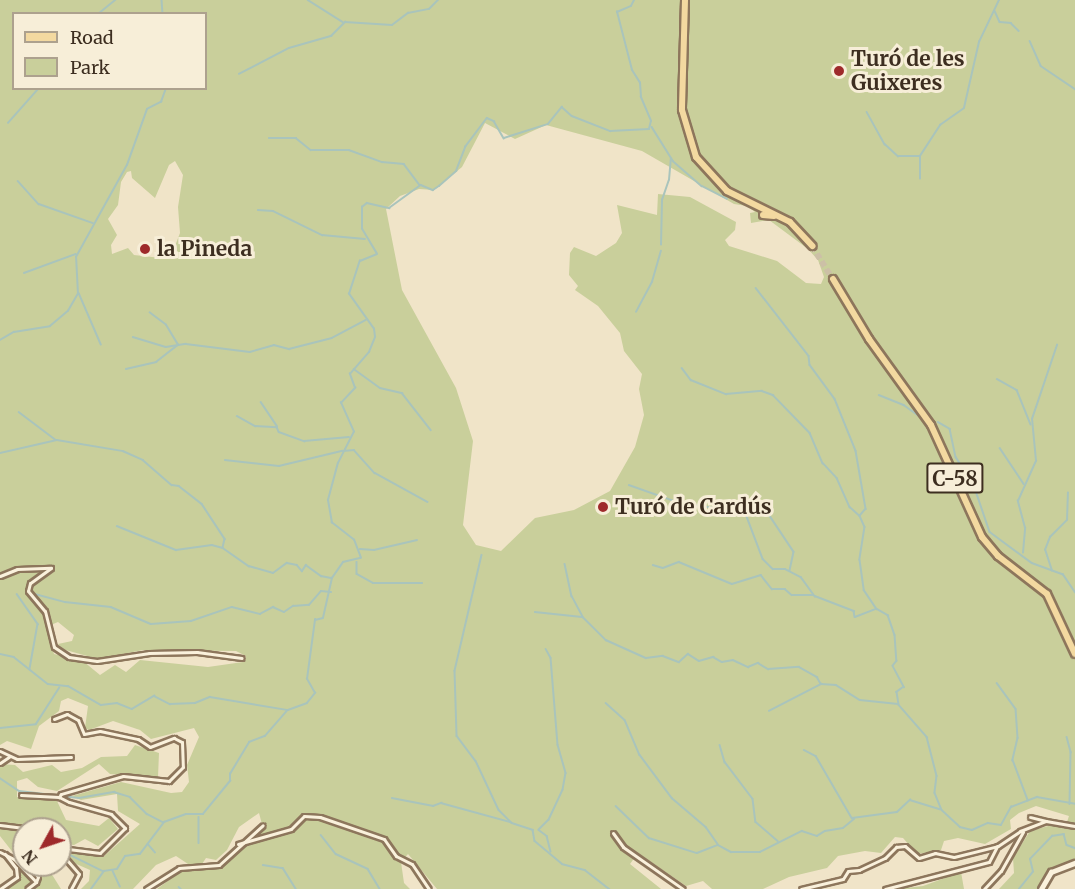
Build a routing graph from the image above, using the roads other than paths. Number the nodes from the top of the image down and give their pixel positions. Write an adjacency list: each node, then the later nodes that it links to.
1 (683, 0): 2 (main road)
2 (763, 213): 3 (main road); 3 (main road); 4 (main road)
3 (778, 217): 4 (main road)
4 (807, 239): 5 (main road)
5 (812, 246)
6 (833, 279): 7 (main road, C-58)
7 (841, 292): 9 (main road, C-58); 10 (main road, C-58)
8 (0, 576): 11 (street)
9 (1075, 649)
10 (1075, 654)
11 (242, 658)
12 (54, 719): 18 (street)
13 (0, 751): 14 (street)
14 (9, 757): 15 (street); 16 (street)
15 (71, 758)
16 (0, 763)
17 (21, 795): 18 (street)
18 (59, 797): 27 (street)
19 (1030, 817): 20 (street)
20 (1047, 821): 22 (street); 23 (street)
21 (263, 825): 25 (street)
22 (1075, 826)
23 (1023, 832): 26 (street); 42 (street)
24 (613, 833): 39 (street)
25 (238, 844): 37 (street); 38 (street)
26 (997, 846): 40 (street); 41 (street)
27 (72, 851)
28 (0, 852): 29 (street)
29 (5, 854): 33 (street); 34 (street)
30 (72, 865): 36 (street)
31 (1073, 865): 43 (street)
32 (38, 877): 33 (street)
33 (36, 882): 35 (street)
34 (0, 889)
35 (27, 889)
36 (71, 889)
37 (146, 889)
38 (429, 889)
39 (682, 889)
40 (801, 889)
41 (885, 889)
42 (984, 889)
43 (1041, 889)

